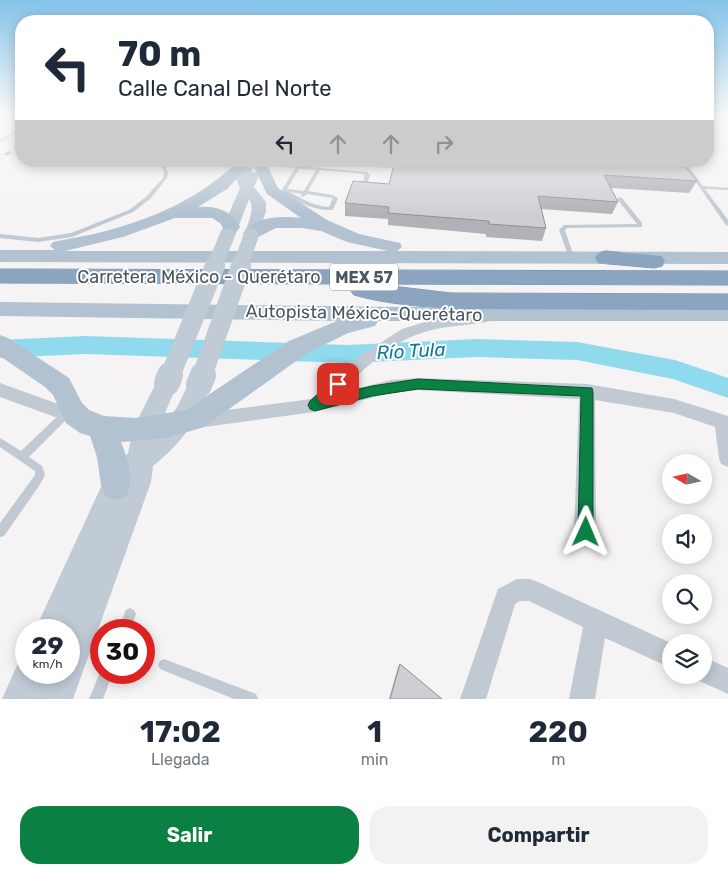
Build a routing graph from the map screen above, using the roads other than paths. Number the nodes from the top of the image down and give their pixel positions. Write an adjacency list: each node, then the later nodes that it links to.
1 (163, 167): 23 (lane)
2 (241, 167): 18 (main road)
3 (246, 167): 11 (main road)
4 (256, 167): 11 (main road)
5 (261, 167): 20 (main road)
6 (298, 167): 8 (lane); 13 (lane)
7 (687, 167): 10 (lane)
8 (309, 168): 9 (lane)
9 (319, 169): 14 (lane); 15 (lane)
10 (702, 187): 12 (lane); 19 (lane)
11 (247, 188): 21 (main road); 22 (main road)
12 (728, 189)
13 (284, 190): 15 (lane); 17 (lane)
14 (363, 190)
15 (305, 193): 17 (lane); 17 (lane)
16 (620, 199): 27 (lane)
17 (300, 202)
18 (155, 219): 21 (main road); 24 (main road)
19 (728, 224)
20 (330, 229): 22 (main road); 26 (main road)
21 (230, 232): 51 (main road, bridge)
22 (252, 235): 50 (main road, bridge)
23 (0, 236)
24 (0, 252)
25 (0, 256): 26 (main road)
26 (467, 257): 27 (main road)
27 (571, 258): 28 (main road)
28 (606, 258): 29 (main road); 30 (highway)
29 (728, 258)
30 (728, 263)
31 (728, 267): 33 (highway)
32 (0, 276): 33 (highway, Carretera México - Querétaro / MEX 57)
33 (635, 278): 34 (highway, Carretera México - Querétaro / MEX 57)
34 (728, 278)
35 (0, 286): 36 (highway, Carretera México - Querétaro / MEX 57)
36 (348, 287): 37 (highway, Carretera México - Querétaro / MEX 57); 38 (highway)
37 (728, 287)
38 (444, 301): 39 (highway); 42 (main road)
39 (728, 302)
40 (0, 309): 42 (main road, Autopista México-Querétaro)
41 (728, 314): 43 (main road, Autopista México-Querétaro)
42 (320, 324): 43 (main road, Autopista México-Querétaro); 50 (main road)
43 (402, 324): 47 (street)
44 (0, 344): 48 (main road)
45 (0, 390): 48 (street)
46 (587, 392): 47 (street); 49 (street); 58 (street)
47 (315, 405): 50 (street)
48 (82, 420): 51 (main road); 53 (lane); 56 (main road)
49 (725, 423): 54 (street)
50 (179, 425): 51 (main road); 55 (main road)
51 (145, 429): 55 (main road)
52 (1, 443): 53 (lane)
53 (23, 456): 57 (lane)
54 (728, 458)
55 (140, 459): 56 (main road); 63 (main road)
56 (116, 485): 60 (main road)
57 (0, 532)
58 (586, 532)
59 (130, 614): 61 (lane)
60 (57, 619)
61 (128, 619)
62 (596, 622): 64 (street); 75 (street); 76 (street)
63 (80, 632)
64 (662, 652)
65 (164, 665): 74 (lane)
66 (712, 674): 67 (street)
67 (728, 681)
68 (28, 684): 71 (main road)
69 (60, 684): 72 (main road)
70 (102, 684): 73 (lane)
71 (21, 699)
72 (54, 699)
73 (96, 699)
74 (251, 699)
75 (473, 699)
76 (582, 699)

